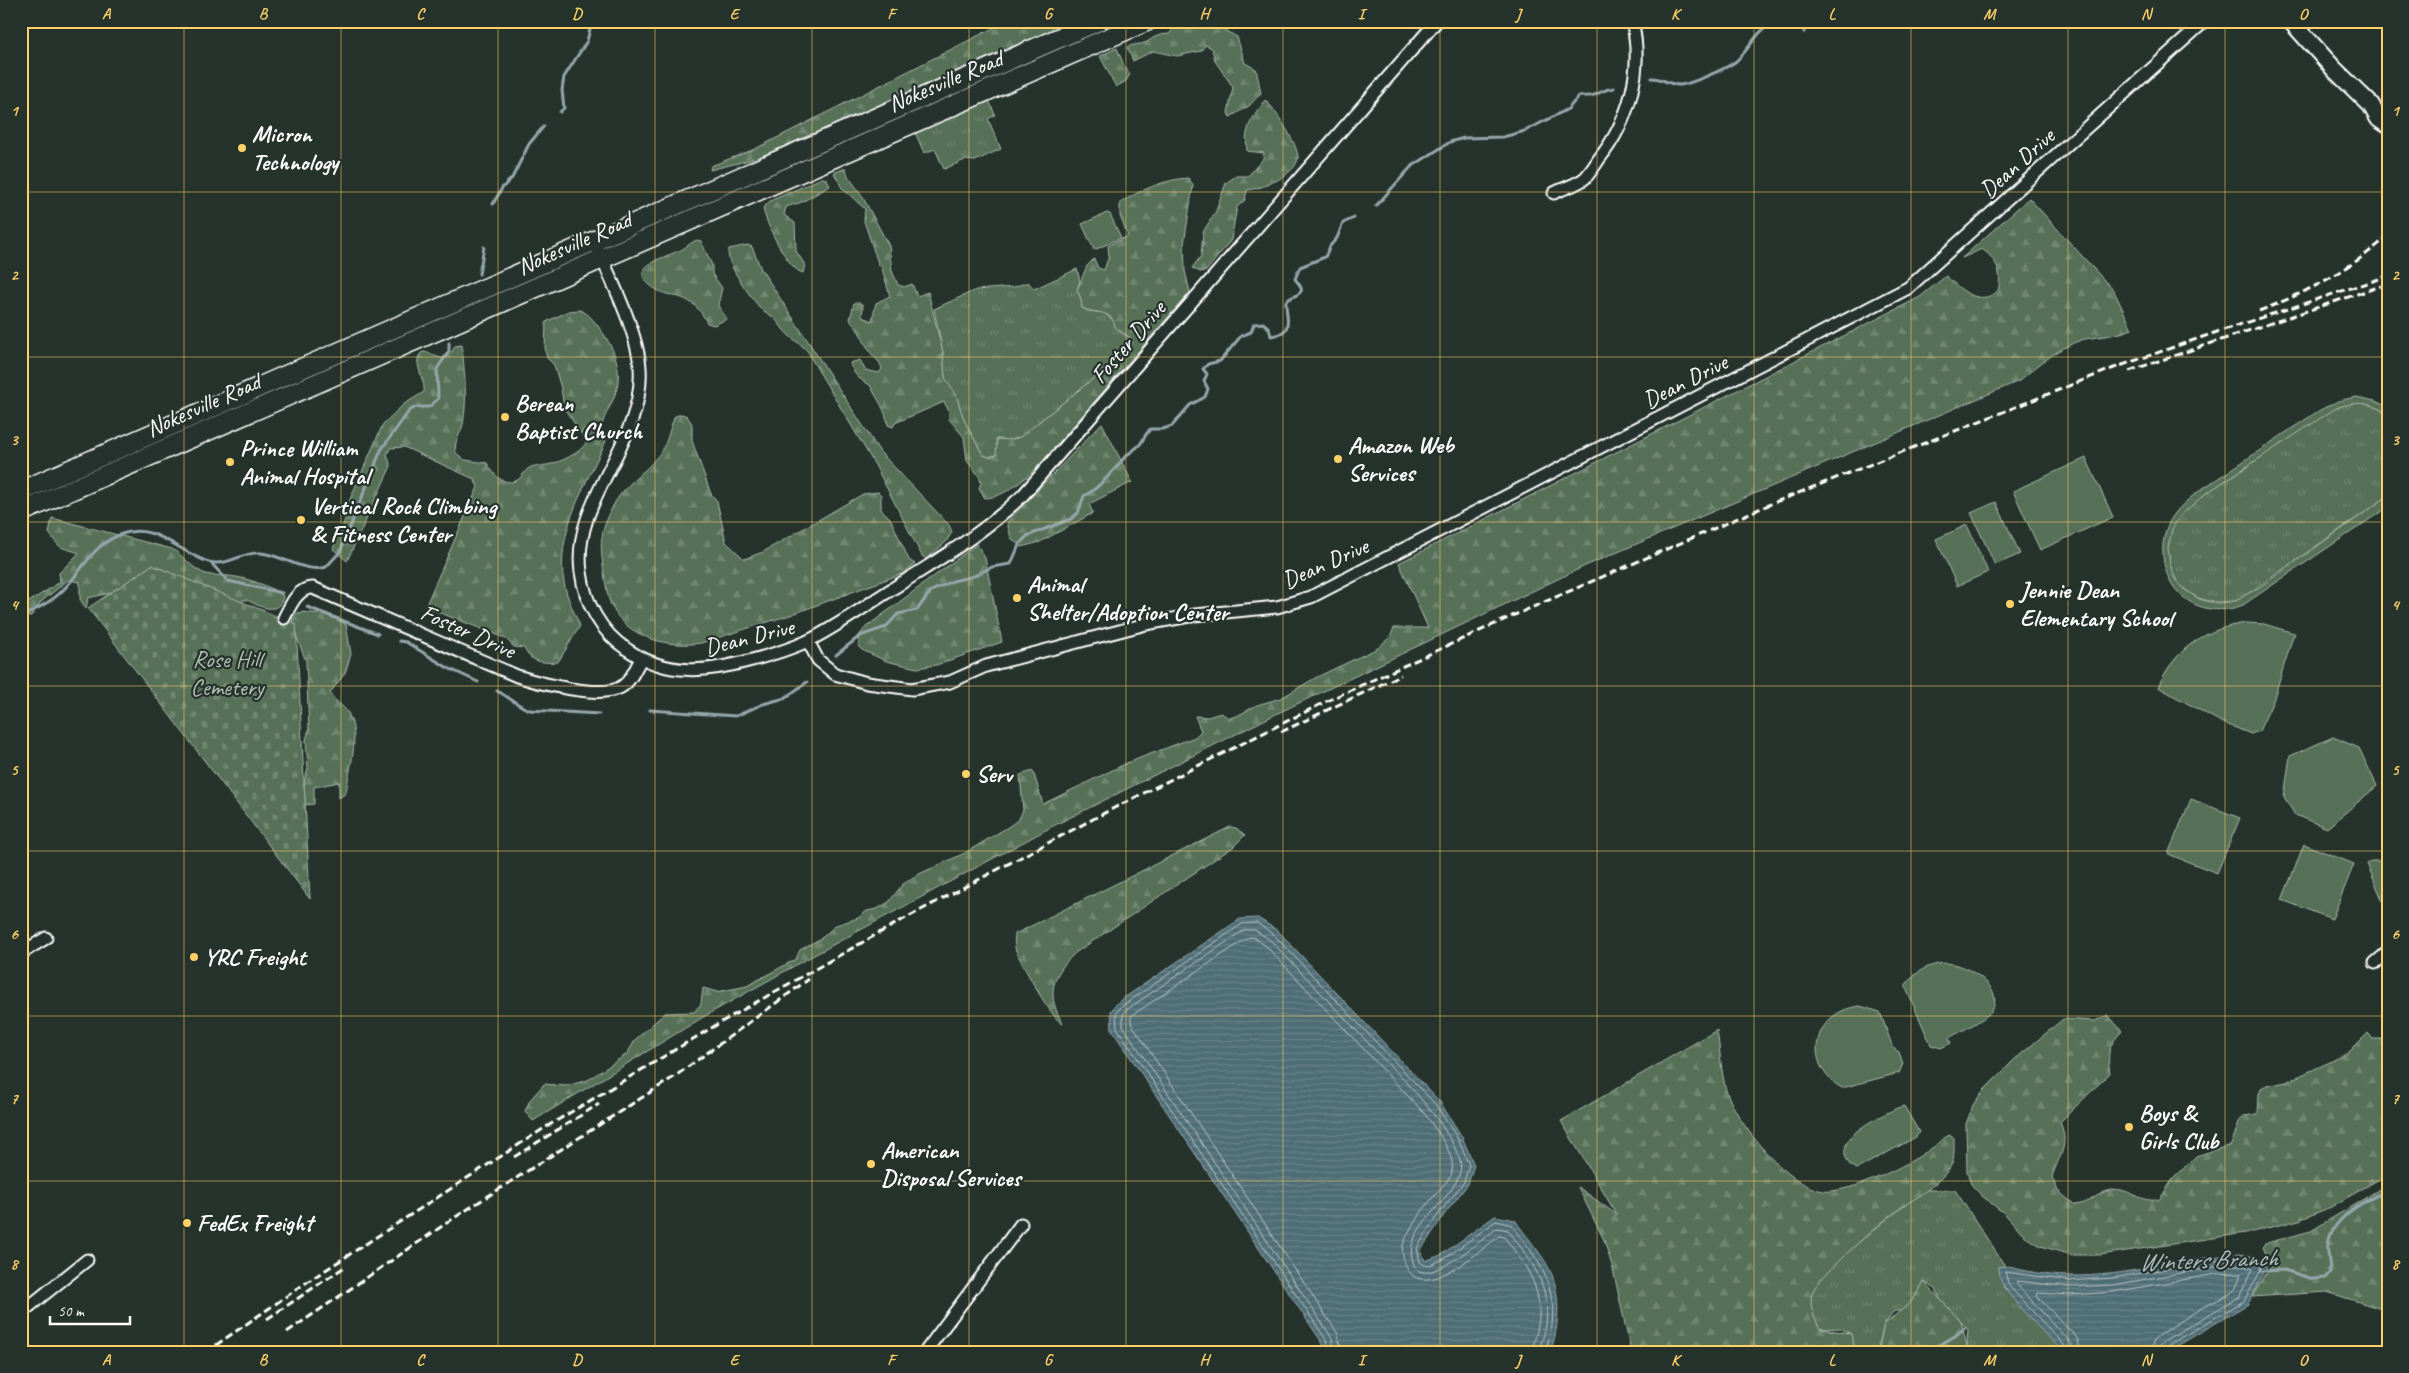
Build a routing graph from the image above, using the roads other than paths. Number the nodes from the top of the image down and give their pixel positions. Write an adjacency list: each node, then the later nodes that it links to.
1 (1098, 21): 8 (highway, Nokesville Road)
2 (1147, 21): 11 (highway, Nokesville Road)
3 (1437, 21): 18 (street, Foster Drive)
4 (1632, 21): 12 (street)
5 (2205, 21): 18 (street, Dean Drive)
6 (2291, 21): 7 (main road)
7 (2371, 105): 9 (main road); 10 (main road)
8 (897, 109): 11 (highway); 13 (highway, Nokesville Road)
9 (2388, 112)
10 (2388, 125)
11 (905, 126): 14 (highway, Nokesville Road)
12 (1554, 193)
13 (594, 241): 14 (street, Dean Drive); 15 (highway, Nokesville Road)
14 (601, 258): 16 (highway, Nokesville Road); 19 (street, Dean Drive)
15 (21, 490)
16 (21, 512)
17 (284, 618): 19 (street, Foster Drive)
18 (808, 641): 19 (street, Dean Drive)
19 (641, 659)
20 (46, 938): 22 (street)
21 (2388, 952): 23 (street)
22 (21, 953)
23 (2375, 963)
24 (1021, 1224): 27 (street)
25 (87, 1260): 26 (street)
26 (21, 1313)
27 (925, 1352)

